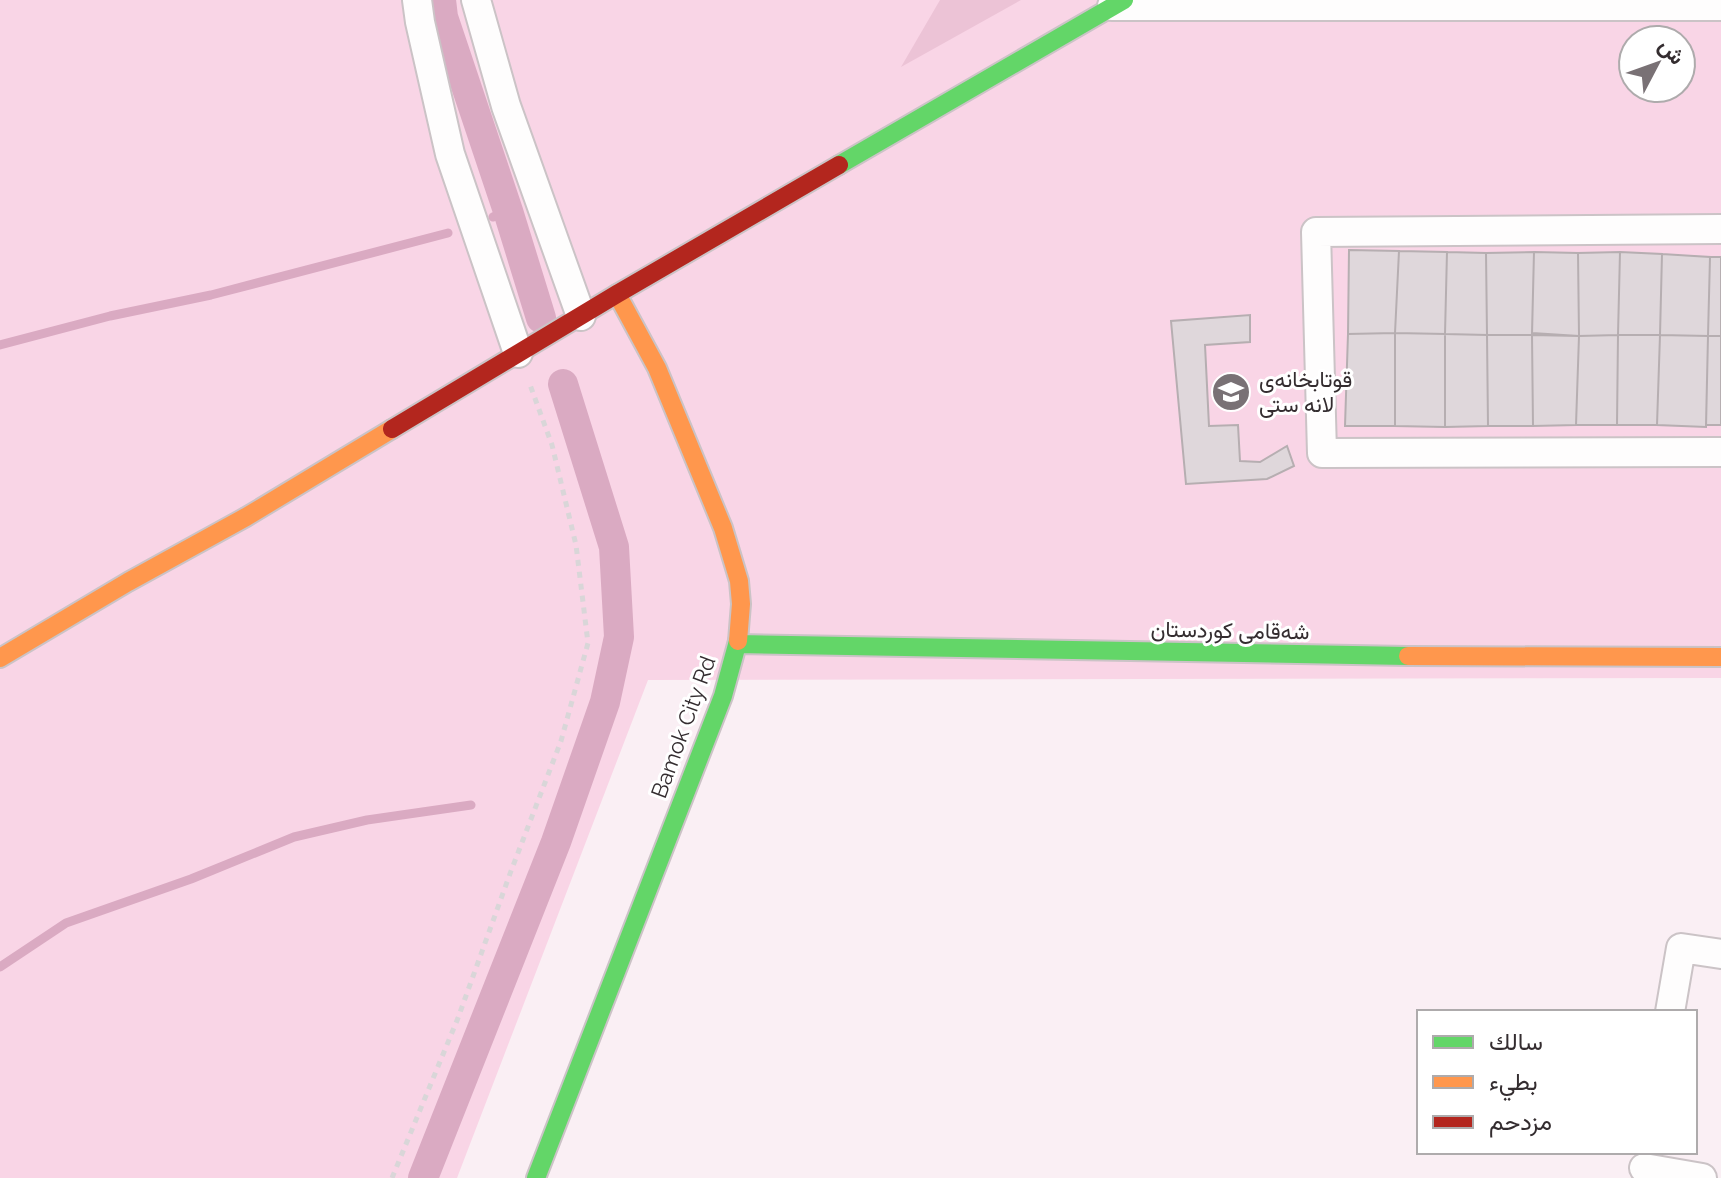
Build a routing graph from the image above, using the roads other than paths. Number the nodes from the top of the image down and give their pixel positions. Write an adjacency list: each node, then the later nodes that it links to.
1 (417, 0): 8 (street)
2 (476, 0): 7 (street)
3 (1118, 3): 4 (street); 6 (street)
4 (1721, 6)
5 (1721, 229): 9 (street)
6 (617, 294): 7 (street); 10 (street, Bamok City Rd)
7 (581, 316): 8 (street)
8 (518, 353): 12 (street)
9 (1721, 452)
10 (738, 644): 11 (street, شەقامی کوردستان); 16 (street, Bamok City Rd)
11 (1721, 657)
12 (0, 658)
13 (1721, 954): 14 (street)
14 (1670, 1010)
15 (1644, 1166): 17 (street)
16 (536, 1178)
17 (1702, 1178)

